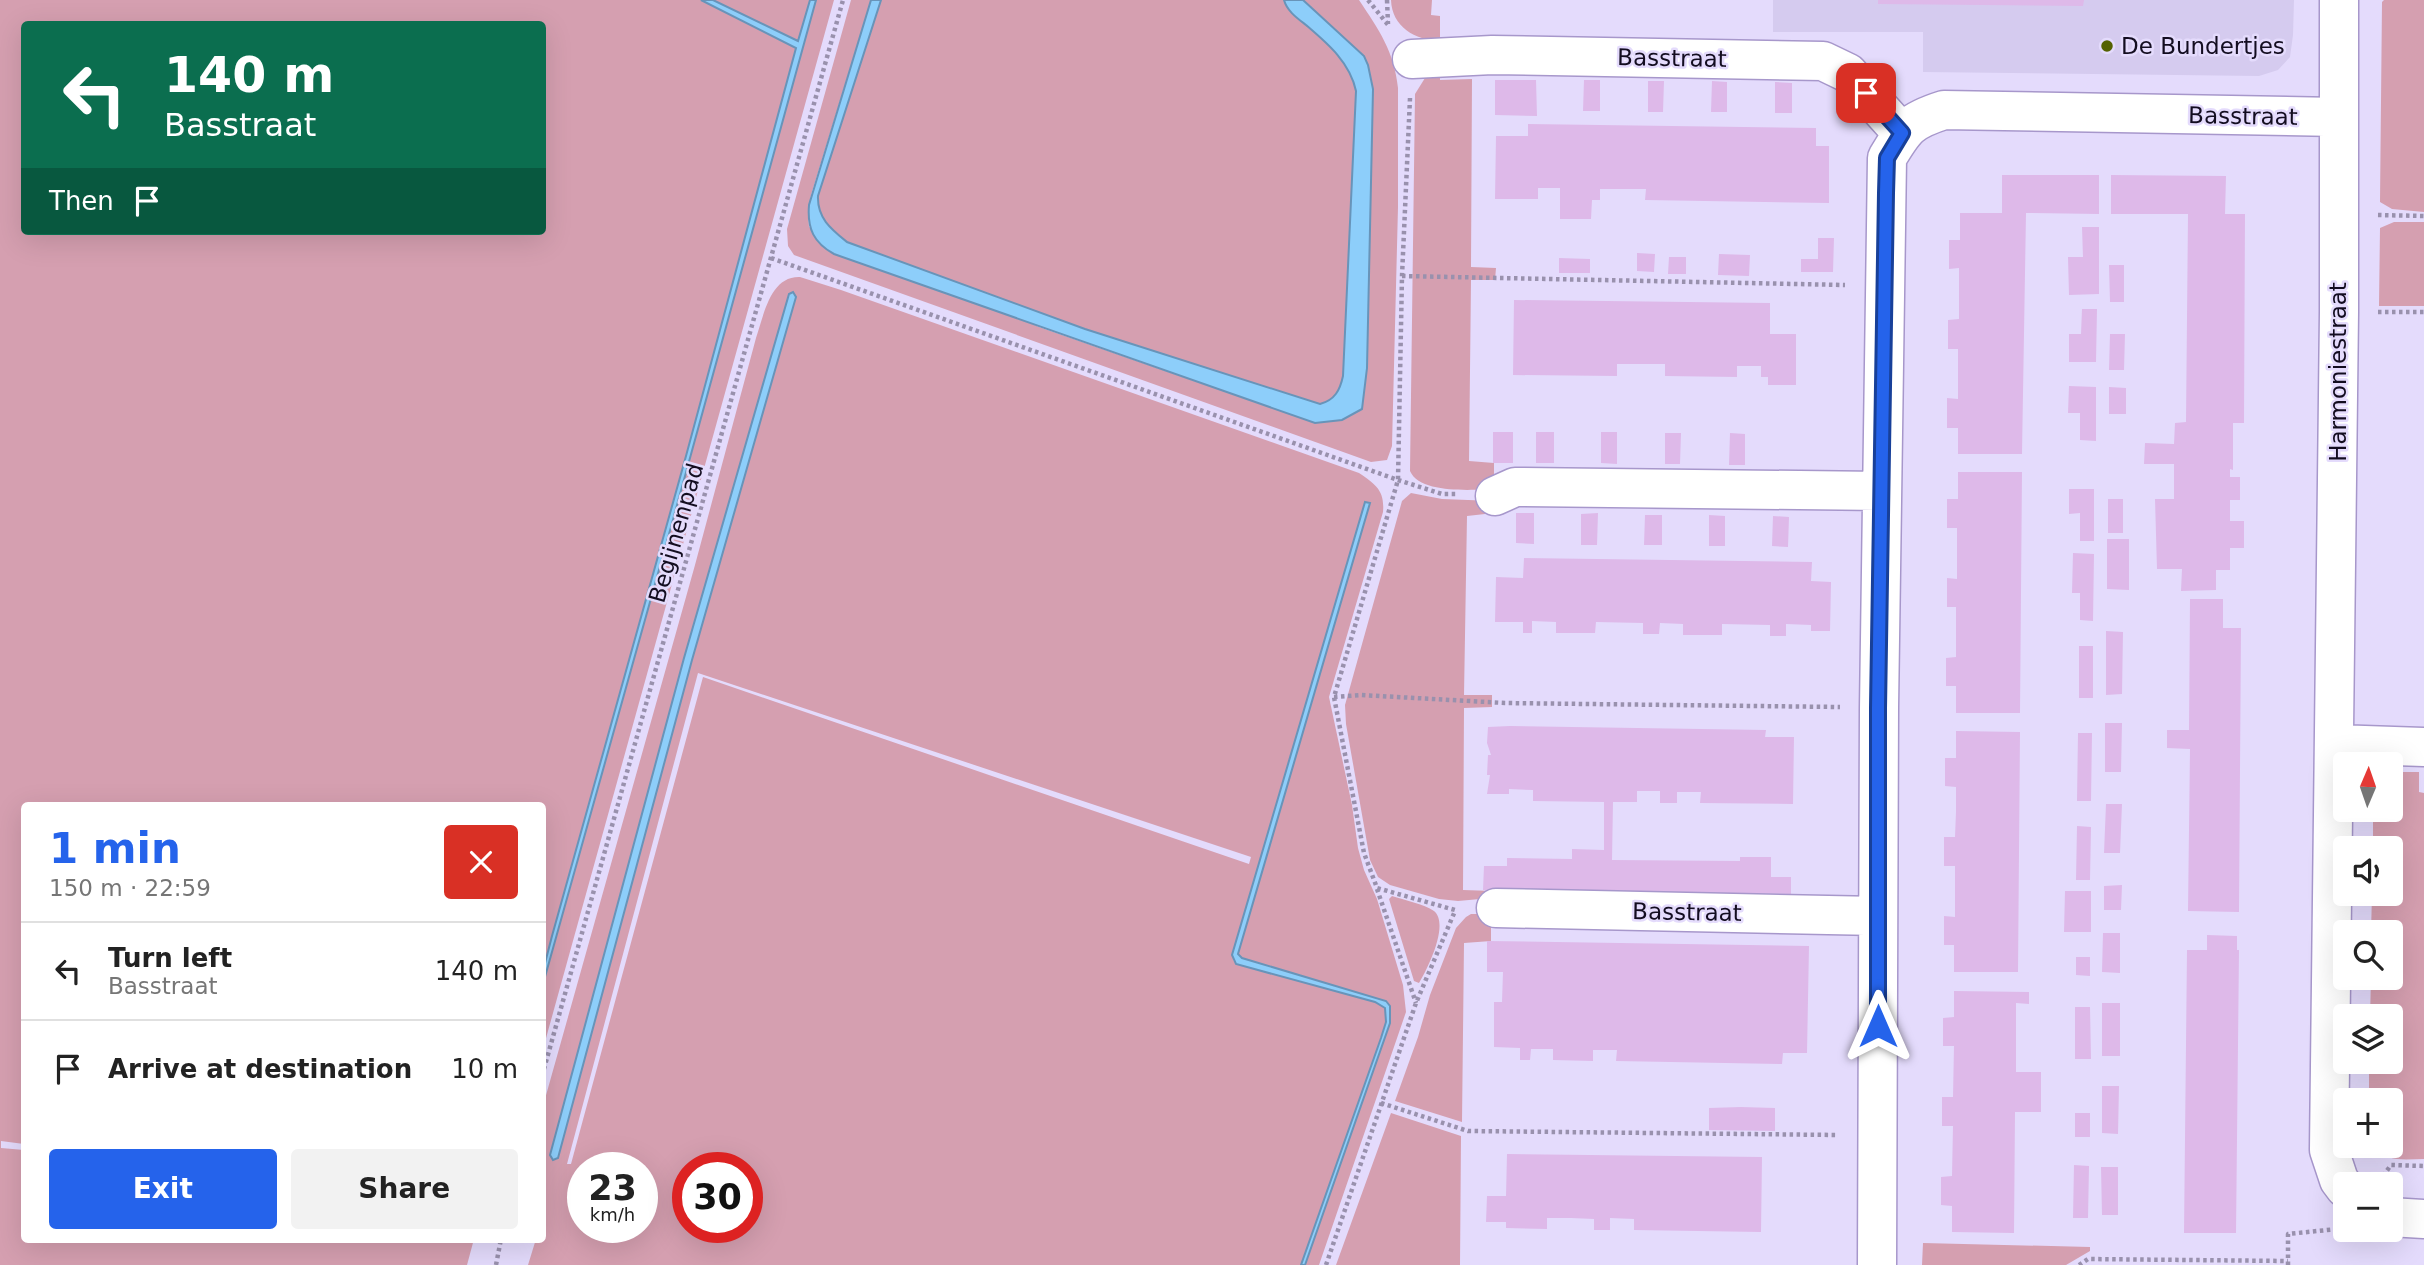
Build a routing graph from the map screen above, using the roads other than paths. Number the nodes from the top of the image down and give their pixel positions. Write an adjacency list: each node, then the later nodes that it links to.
1 (2339, 0): 3 (street, Harmoniestraat)
2 (1412, 59): 4 (street, Basstraat)
3 (2339, 117): 4 (street, Basstraat); 7 (street, Harmoniestraat)
4 (1902, 133): 5 (street)
5 (1882, 491): 6 (street); 10 (street)
6 (1495, 496)
7 (2335, 744): 8 (street); 11 (street, Harmoniestraat)
8 (2424, 747)
9 (1496, 908): 10 (street, Basstraat)
10 (1878, 916): 14 (street)
11 (2336, 1172)
12 (2403, 1218): 13 (street)
13 (2424, 1219)
14 (1877, 1265)

